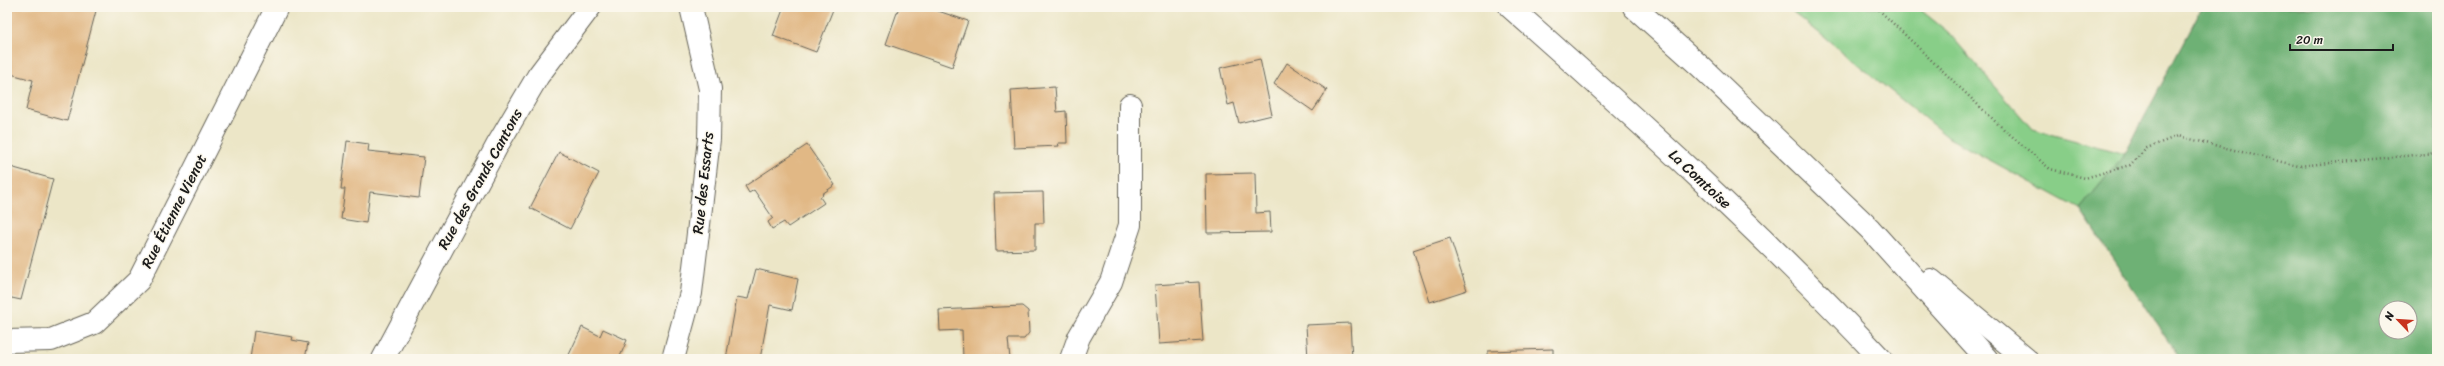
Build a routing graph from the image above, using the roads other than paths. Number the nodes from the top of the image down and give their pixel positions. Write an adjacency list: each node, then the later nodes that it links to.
1 (590, 7): 9 (main road, Rue des Grands Cantons)
2 (691, 7): 10 (main road, Rue des Essarts)
3 (1510, 7): 12 (main road, La Comtoise)
4 (1634, 7): 7 (main road)
5 (273, 11): 8 (main road, Rue Étienne Vienot)
6 (1130, 105): 11 (main road)
7 (1870, 229): 13 (main road); 14 (main road)
8 (7, 341)
9 (383, 359)
10 (673, 359)
11 (1070, 359)
12 (1882, 359)
13 (1987, 359)
14 (2026, 359)

